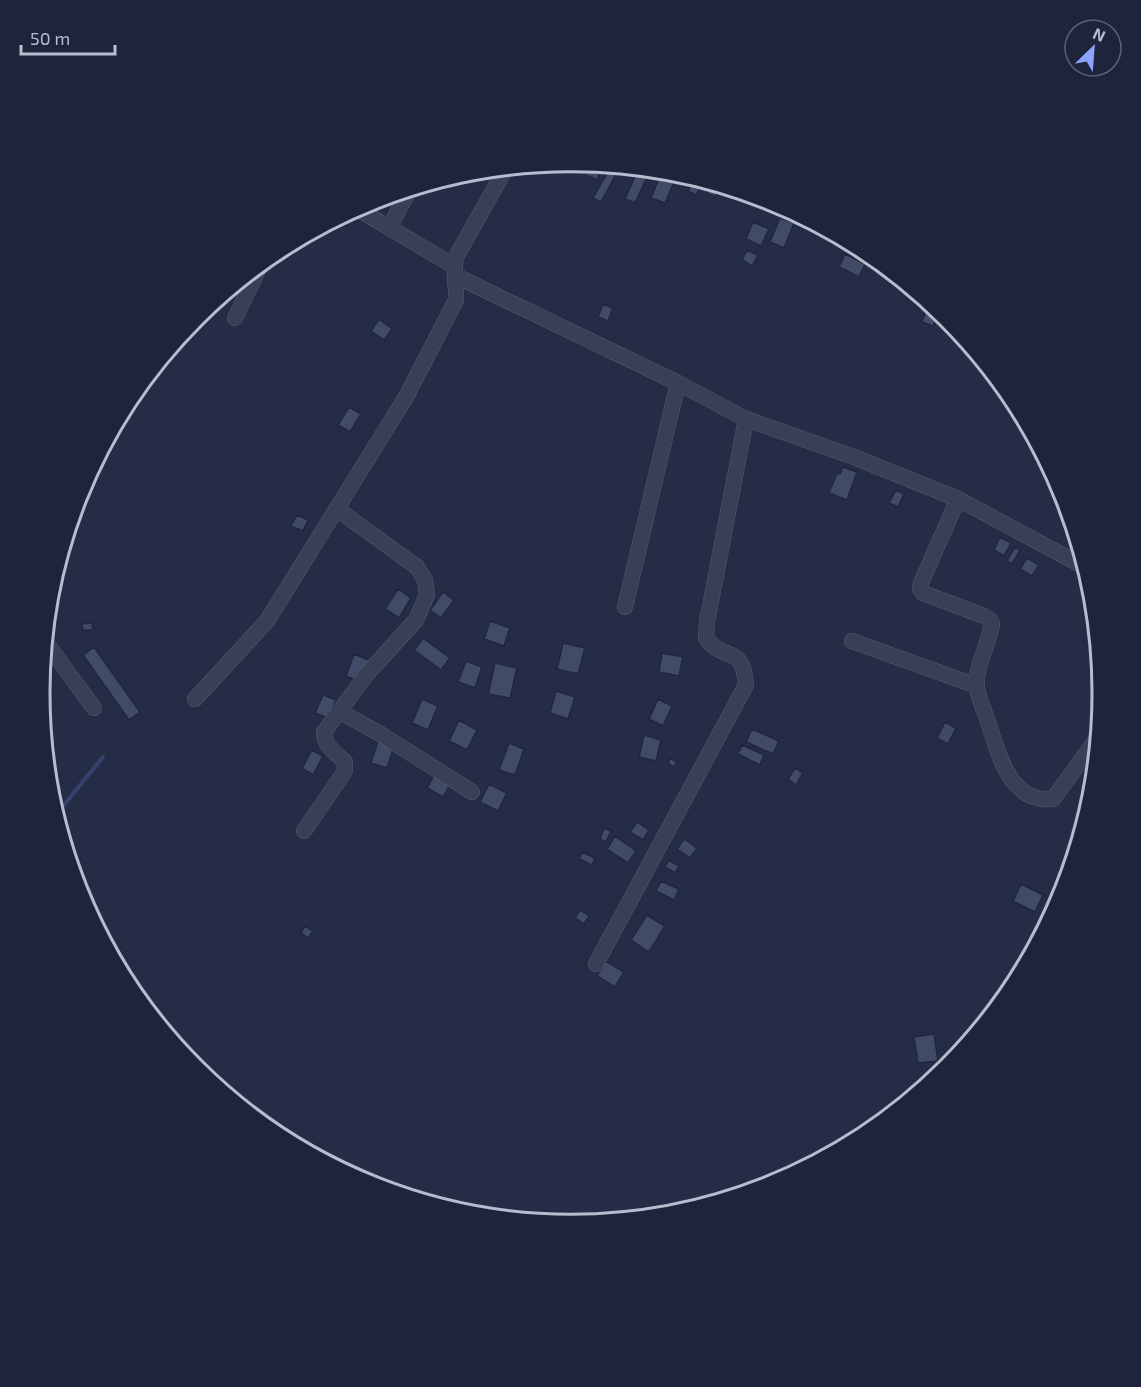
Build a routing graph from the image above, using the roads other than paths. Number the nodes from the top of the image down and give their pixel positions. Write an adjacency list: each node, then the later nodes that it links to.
1 (501, 177): 5 (street)
2 (404, 200): 4 (street)
3 (366, 214): 4 (street)
4 (389, 228): 5 (street)
5 (455, 271): 8 (street); 11 (street)
6 (253, 280): 7 (street)
7 (235, 318)
8 (678, 383): 9 (street); 13 (street)
9 (746, 419): 10 (street); 23 (street)
10 (957, 499): 12 (street); 16 (street)
11 (337, 509): 17 (street); 19 (street)
12 (1075, 561)
13 (625, 607)
14 (852, 641): 16 (street)
15 (52, 651): 18 (street)
16 (977, 686): 20 (street)
17 (195, 699)
18 (94, 708)
19 (339, 711): 21 (street); 22 (street)
20 (1088, 751)
21 (472, 792)
22 (304, 831)
23 (596, 963)

